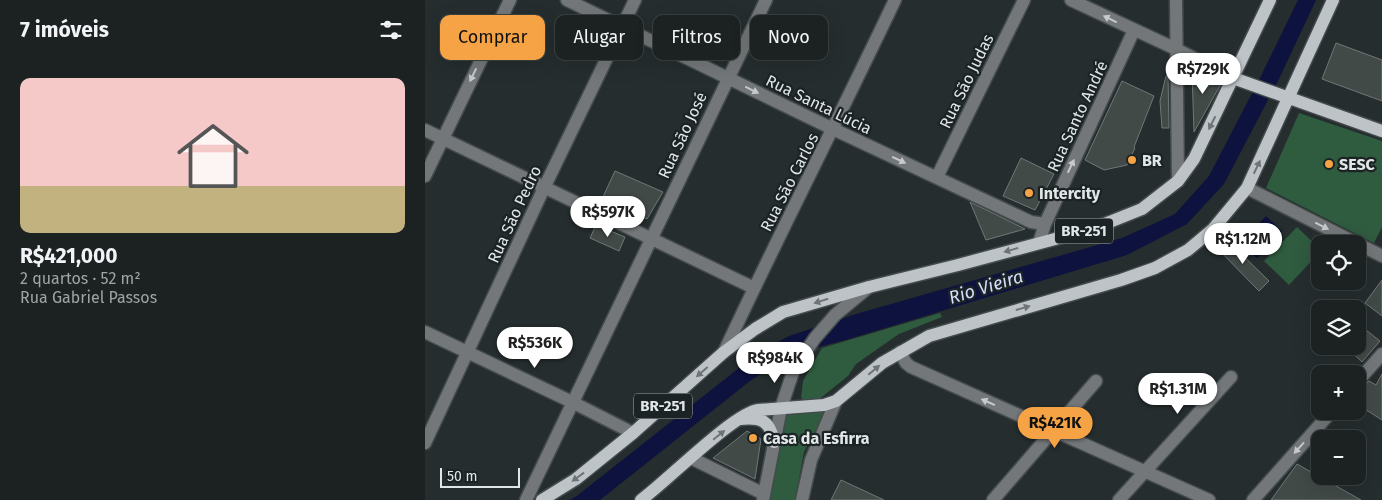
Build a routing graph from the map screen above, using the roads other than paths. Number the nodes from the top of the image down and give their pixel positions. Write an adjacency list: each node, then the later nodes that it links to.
1 (509, 0): 23 (street, one-way to 23)
2 (567, 0): 11 (street, Rua Santa Lúcia)
3 (635, 0): 12 (street, Rua São Pedro)
4 (766, 0): 17 (street, Rua São José)
5 (895, 0): 20 (street, Rua São Carlos)
6 (1025, 0): 25 (street, Rua São Judas)
7 (1071, 0): 13 (street, one-way to 7)
8 (1176, 0): 15 (street)
9 (1270, 0): 18 (main road, BR-251)
10 (1333, 0): 19 (main road)
11 (599, 15)
12 (628, 15)
13 (1134, 30): 15 (street); 30 (street, Rua Santo André, one-way to 13)
14 (643, 36): 17 (street, Rua Santa Lúcia)
15 (1176, 49): 18 (street); 26 (street)
16 (606, 60): 27 (street, Rua São Pedro)
17 (727, 78): 20 (street, Rua Santa Lúcia, one-way to 20); 31 (street, Rua São José)
18 (1238, 80): 19 (main road); 26 (main road, BR-251, one-way to 26)
19 (1289, 99): 22 (main road); 28 (main road, one-way to 19)
20 (833, 129): 25 (street, Rua Santa Lúcia, one-way to 25); 35 (street, Rua São Carlos)
21 (425, 130): 23 (street)
22 (1382, 131)
23 (443, 139): 24 (street); 27 (street)
24 (425, 176)
25 (937, 177): 29 (street, Rua Santa Lúcia)
26 (1178, 181): 32 (main road, BR-251)
27 (544, 188): 31 (street); 37 (street, Rua São Pedro)
28 (1247, 188): 33 (street, one-way to 33); 39 (main road, one-way to 28)
29 (1031, 222): 30 (street, Rua Santa Lúcia); 32 (street)
30 (1045, 224): 32 (street, Rua Santo André)
31 (651, 239): 35 (street); 45 (street, Rua São José)
32 (1039, 243): 34 (main road, BR-251, one-way to 34)
33 (1382, 256)
34 (869, 287): 38 (main road, BR-251, one-way to 38); 46 (street)
35 (754, 288): 38 (street, Rua São Carlos)
36 (425, 332): 37 (street)
37 (467, 352): 45 (street); 52 (street, Rua São Pedro)
38 (725, 352): 50 (main road, BR-251, one-way to 50)
39 (900, 352): 44 (main road, one-way to 39); 49 (street, one-way to 39)
40 (1382, 354): 41 (street)
41 (1366, 372)
42 (1231, 377): 54 (street)
43 (1096, 381): 49 (street)
44 (836, 401): 46 (main road); 59 (street)
45 (572, 402): 50 (street); 56 (street, Rua São José)
46 (781, 408): 47 (main road); 51 (street)
47 (738, 420): 51 (main road); 53 (main road, one-way to 47)
48 (1324, 420): 63 (street, one-way to 63)
49 (1052, 431): 54 (street); 60 (street)
50 (633, 433): 57 (main road, BR-251, one-way to 57)
51 (774, 442): 55 (street)
52 (425, 444)
53 (691, 458): 55 (street); 58 (main road)
54 (1145, 472): 61 (street); 62 (street)
55 (764, 497)
56 (526, 500)
57 (542, 500)
58 (641, 500)
59 (801, 500)
60 (993, 500)
61 (1119, 500)
62 (1209, 500)
63 (1253, 500)

